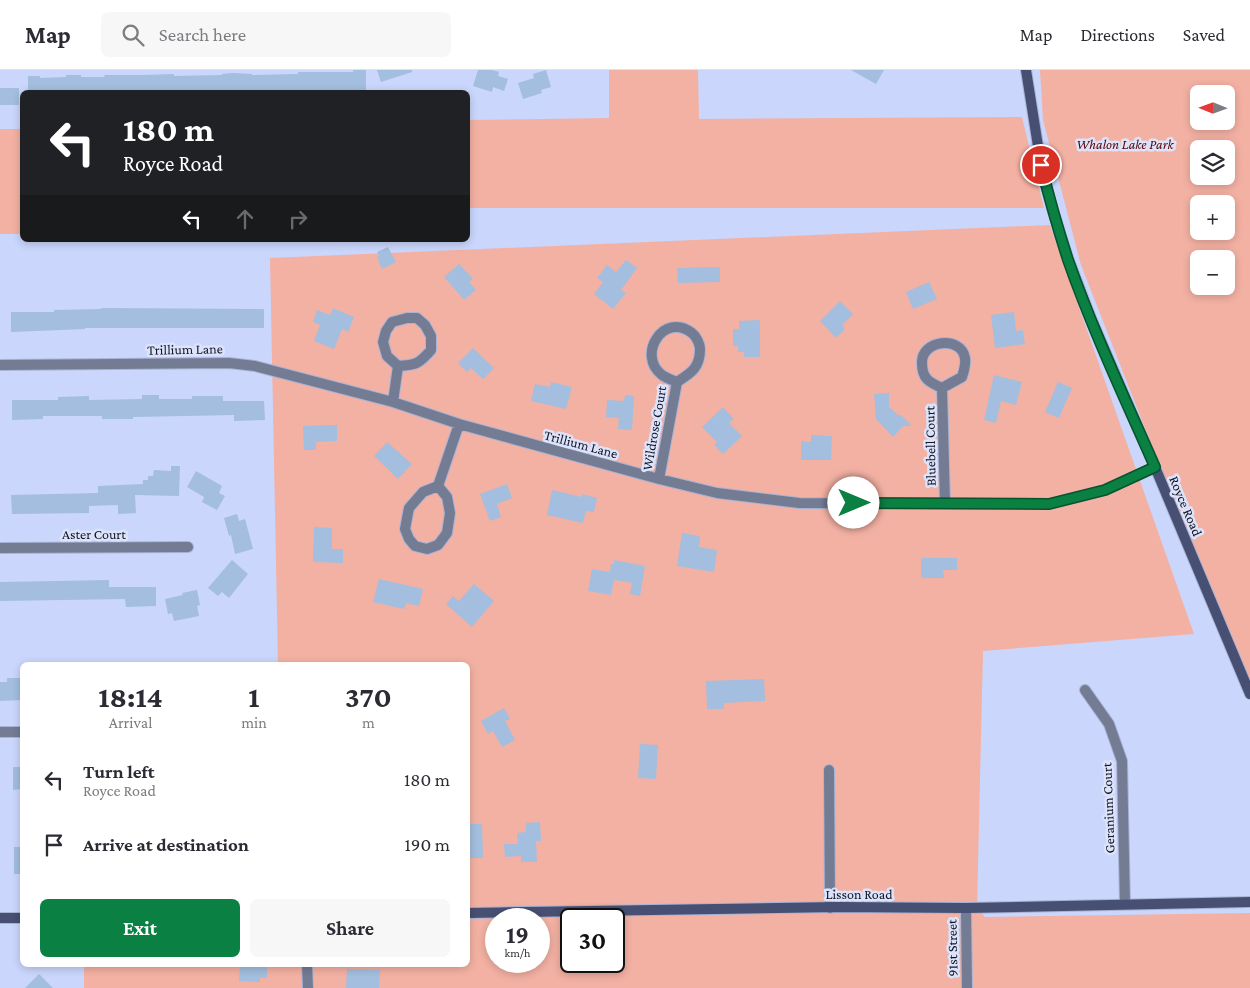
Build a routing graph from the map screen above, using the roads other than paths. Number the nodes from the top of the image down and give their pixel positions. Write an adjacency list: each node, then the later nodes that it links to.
1 (1026, 70): 8 (street, Royce Road)
2 (0, 365): 6 (street, Trillium Lane)
3 (398, 366): 3 (street); 6 (street)
4 (677, 382): 4 (street, Wildrose Court); 9 (street, Wildrose Court)
5 (942, 388): 5 (street, Bluebell Court); 11 (street, Bluebell Court)
6 (393, 402): 7 (street, Trillium Lane)
7 (458, 424): 9 (street, Trillium Lane); 10 (street)
8 (1155, 467): 11 (street, Trillium Lane); 15 (street, Royce Road)
9 (659, 480): 11 (street, Trillium Lane)
10 (438, 486): 10 (street)
11 (945, 503)
12 (188, 547): 13 (street, Aster Court)
13 (0, 548)
14 (1085, 690): 20 (street, Geranium Court)
15 (1250, 694)
16 (0, 732): 17 (street)
17 (20, 732)
18 (829, 770): 21 (street)
19 (1250, 902): 20 (street, Lisson Road)
20 (1125, 904): 22 (street, Lisson Road)
21 (830, 908): 22 (street, Lisson Road); 23 (street, Lisson Road)
22 (966, 908): 28 (street, 91st Street)
23 (470, 913)
24 (0, 918): 25 (street)
25 (20, 918)
26 (307, 967): 27 (street)
27 (308, 988)
28 (967, 988)

